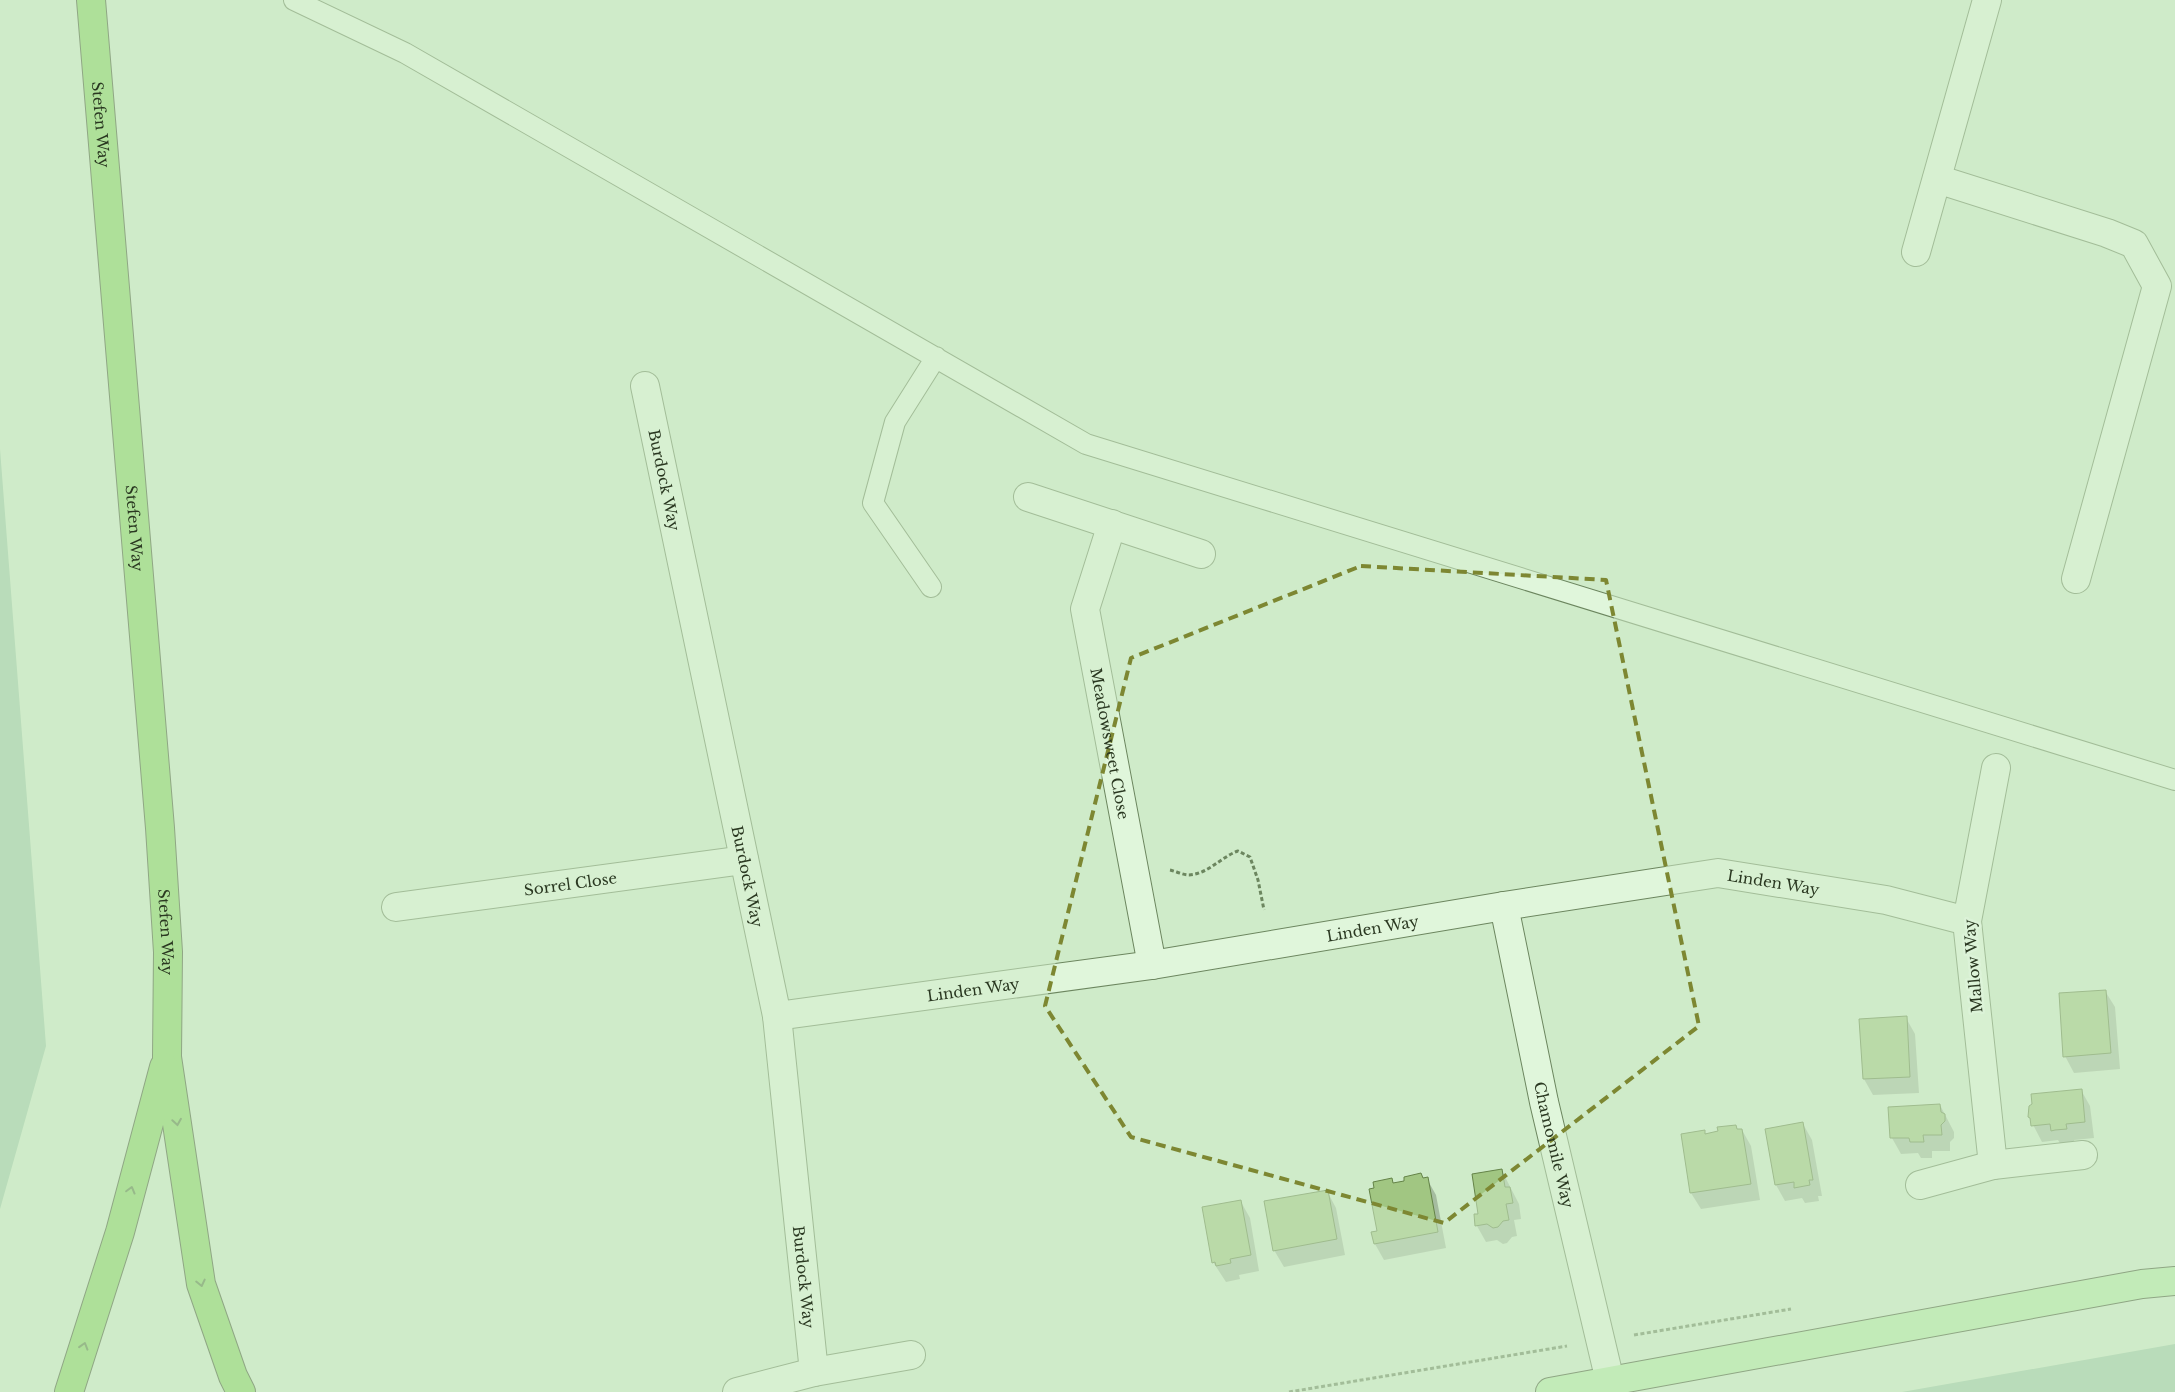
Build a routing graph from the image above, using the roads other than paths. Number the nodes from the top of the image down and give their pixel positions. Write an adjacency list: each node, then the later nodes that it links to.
1 (91, 0): 21 (highway, Stefen Way)
2 (294, 0): 6 (lane)
3 (1987, 0): 4 (street)
4 (1936, 179): 5 (street); 11 (street)
5 (1916, 252)
6 (936, 357): 12 (lane); 14 (lane)
7 (644, 386): 15 (street, Burdock Way)
8 (1028, 496): 9 (street)
9 (1112, 524): 10 (street); 19 (street, Meadowsweet Close)
10 (1201, 554)
11 (2076, 579)
12 (931, 587)
13 (1996, 768): 18 (street, Mallow Way)
14 (2175, 780)
15 (744, 860): 17 (street, Sorrel Close); 20 (street, Burdock Way)
16 (1504, 906): 18 (street, Linden Way); 19 (street, Linden Way); 28 (street, Chamomile Way)
17 (396, 907)
18 (1966, 921): 23 (street, Mallow Way)
19 (1152, 965): 20 (street, Linden Way)
20 (777, 1016): 27 (street, Burdock Way)
21 (167, 1057): 29 (highway, one-way to 21); 30 (highway, one-way to 30)
22 (2083, 1155): 23 (street)
23 (1993, 1165): 24 (street)
24 (1920, 1186)
25 (2175, 1281): 28 (main road)
26 (911, 1355): 27 (street)
27 (814, 1372): 31 (street)
28 (1610, 1381): 32 (main road)
29 (69, 1392)
30 (241, 1392)
31 (737, 1392)
32 (1550, 1392)

